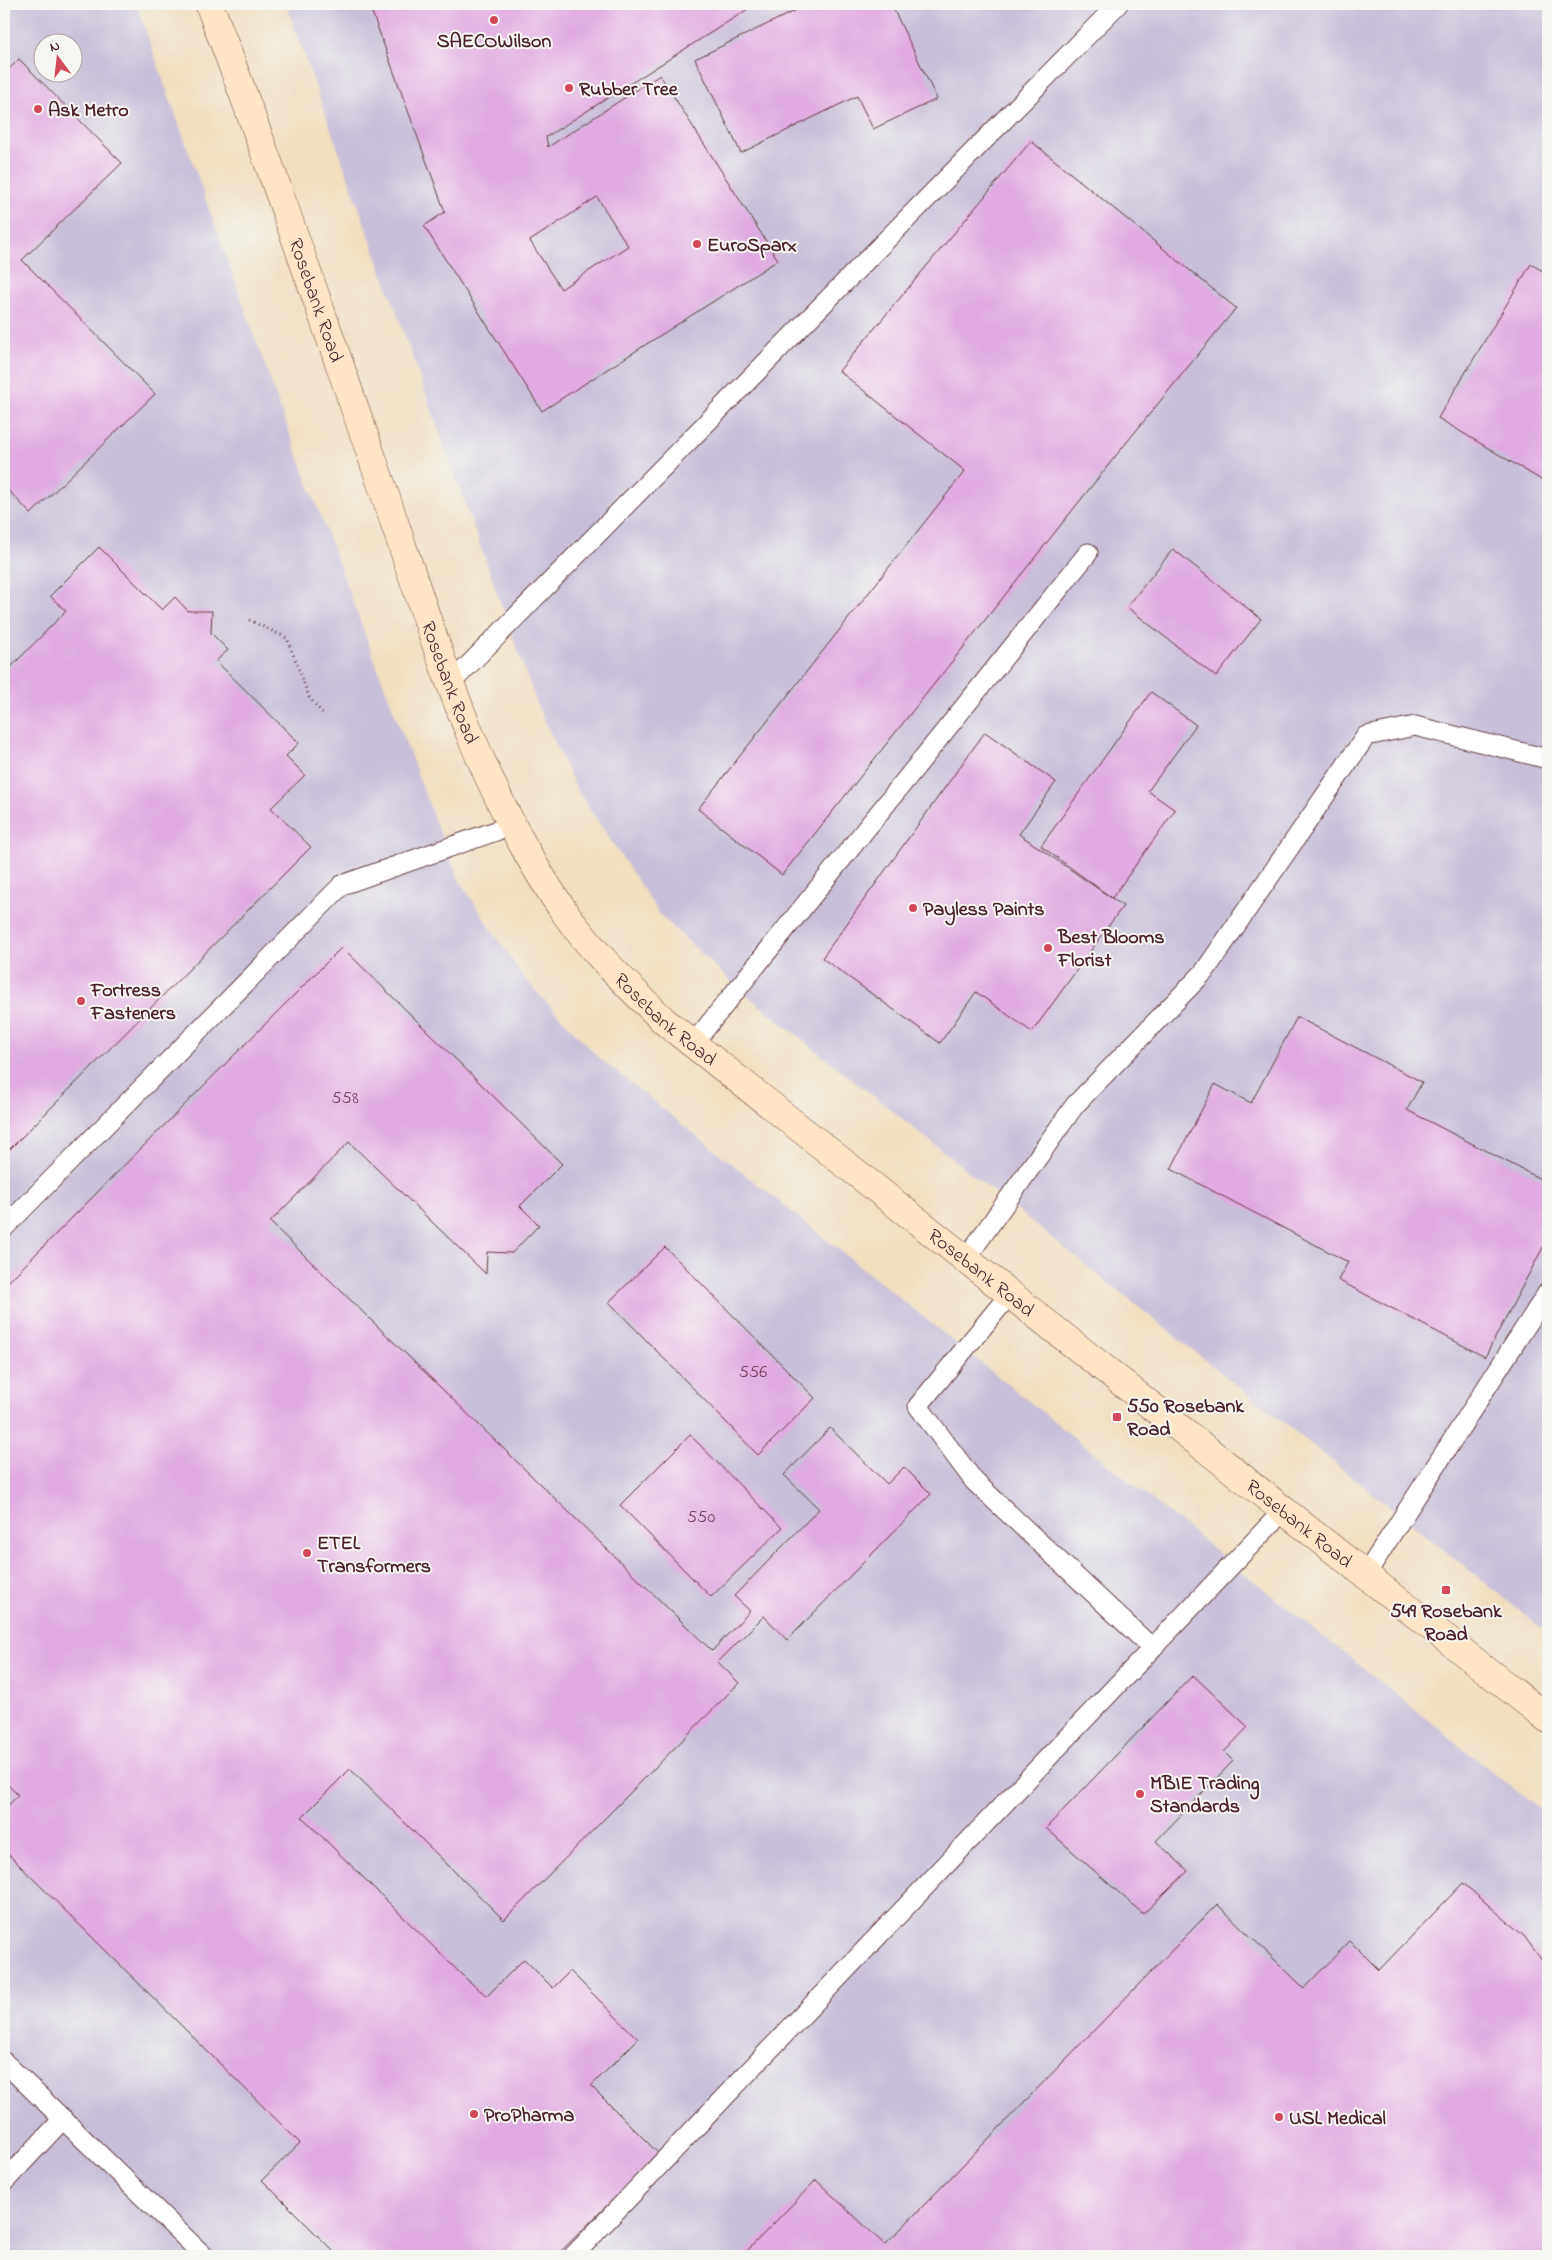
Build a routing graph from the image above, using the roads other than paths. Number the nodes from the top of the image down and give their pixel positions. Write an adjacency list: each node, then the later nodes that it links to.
1 (209, 4): 4 (main road, Rosebank Road)
2 (1118, 4): 4 (lane)
3 (1088, 553): 7 (lane)
4 (451, 683): 6 (main road, Rosebank Road)
5 (1548, 759): 9 (lane)
6 (513, 825): 7 (main road, Rosebank Road); 8 (lane)
7 (693, 1044): 9 (main road, Rosebank Road)
8 (4, 1228)
9 (965, 1260): 11 (main road, Rosebank Road)
10 (1548, 1292): 13 (lane)
11 (1009, 1295): 12 (main road, Rosebank Road); 14 (lane)
12 (1284, 1510): 13 (main road, Rosebank Road); 14 (lane)
13 (1366, 1574): 15 (main road, Rosebank Road)
14 (1152, 1648): 20 (lane)
15 (1548, 1719)
16 (4, 2062): 17 (lane)
17 (63, 2119): 18 (lane); 19 (lane)
18 (4, 2182)
19 (204, 2256)
20 (572, 2256)

